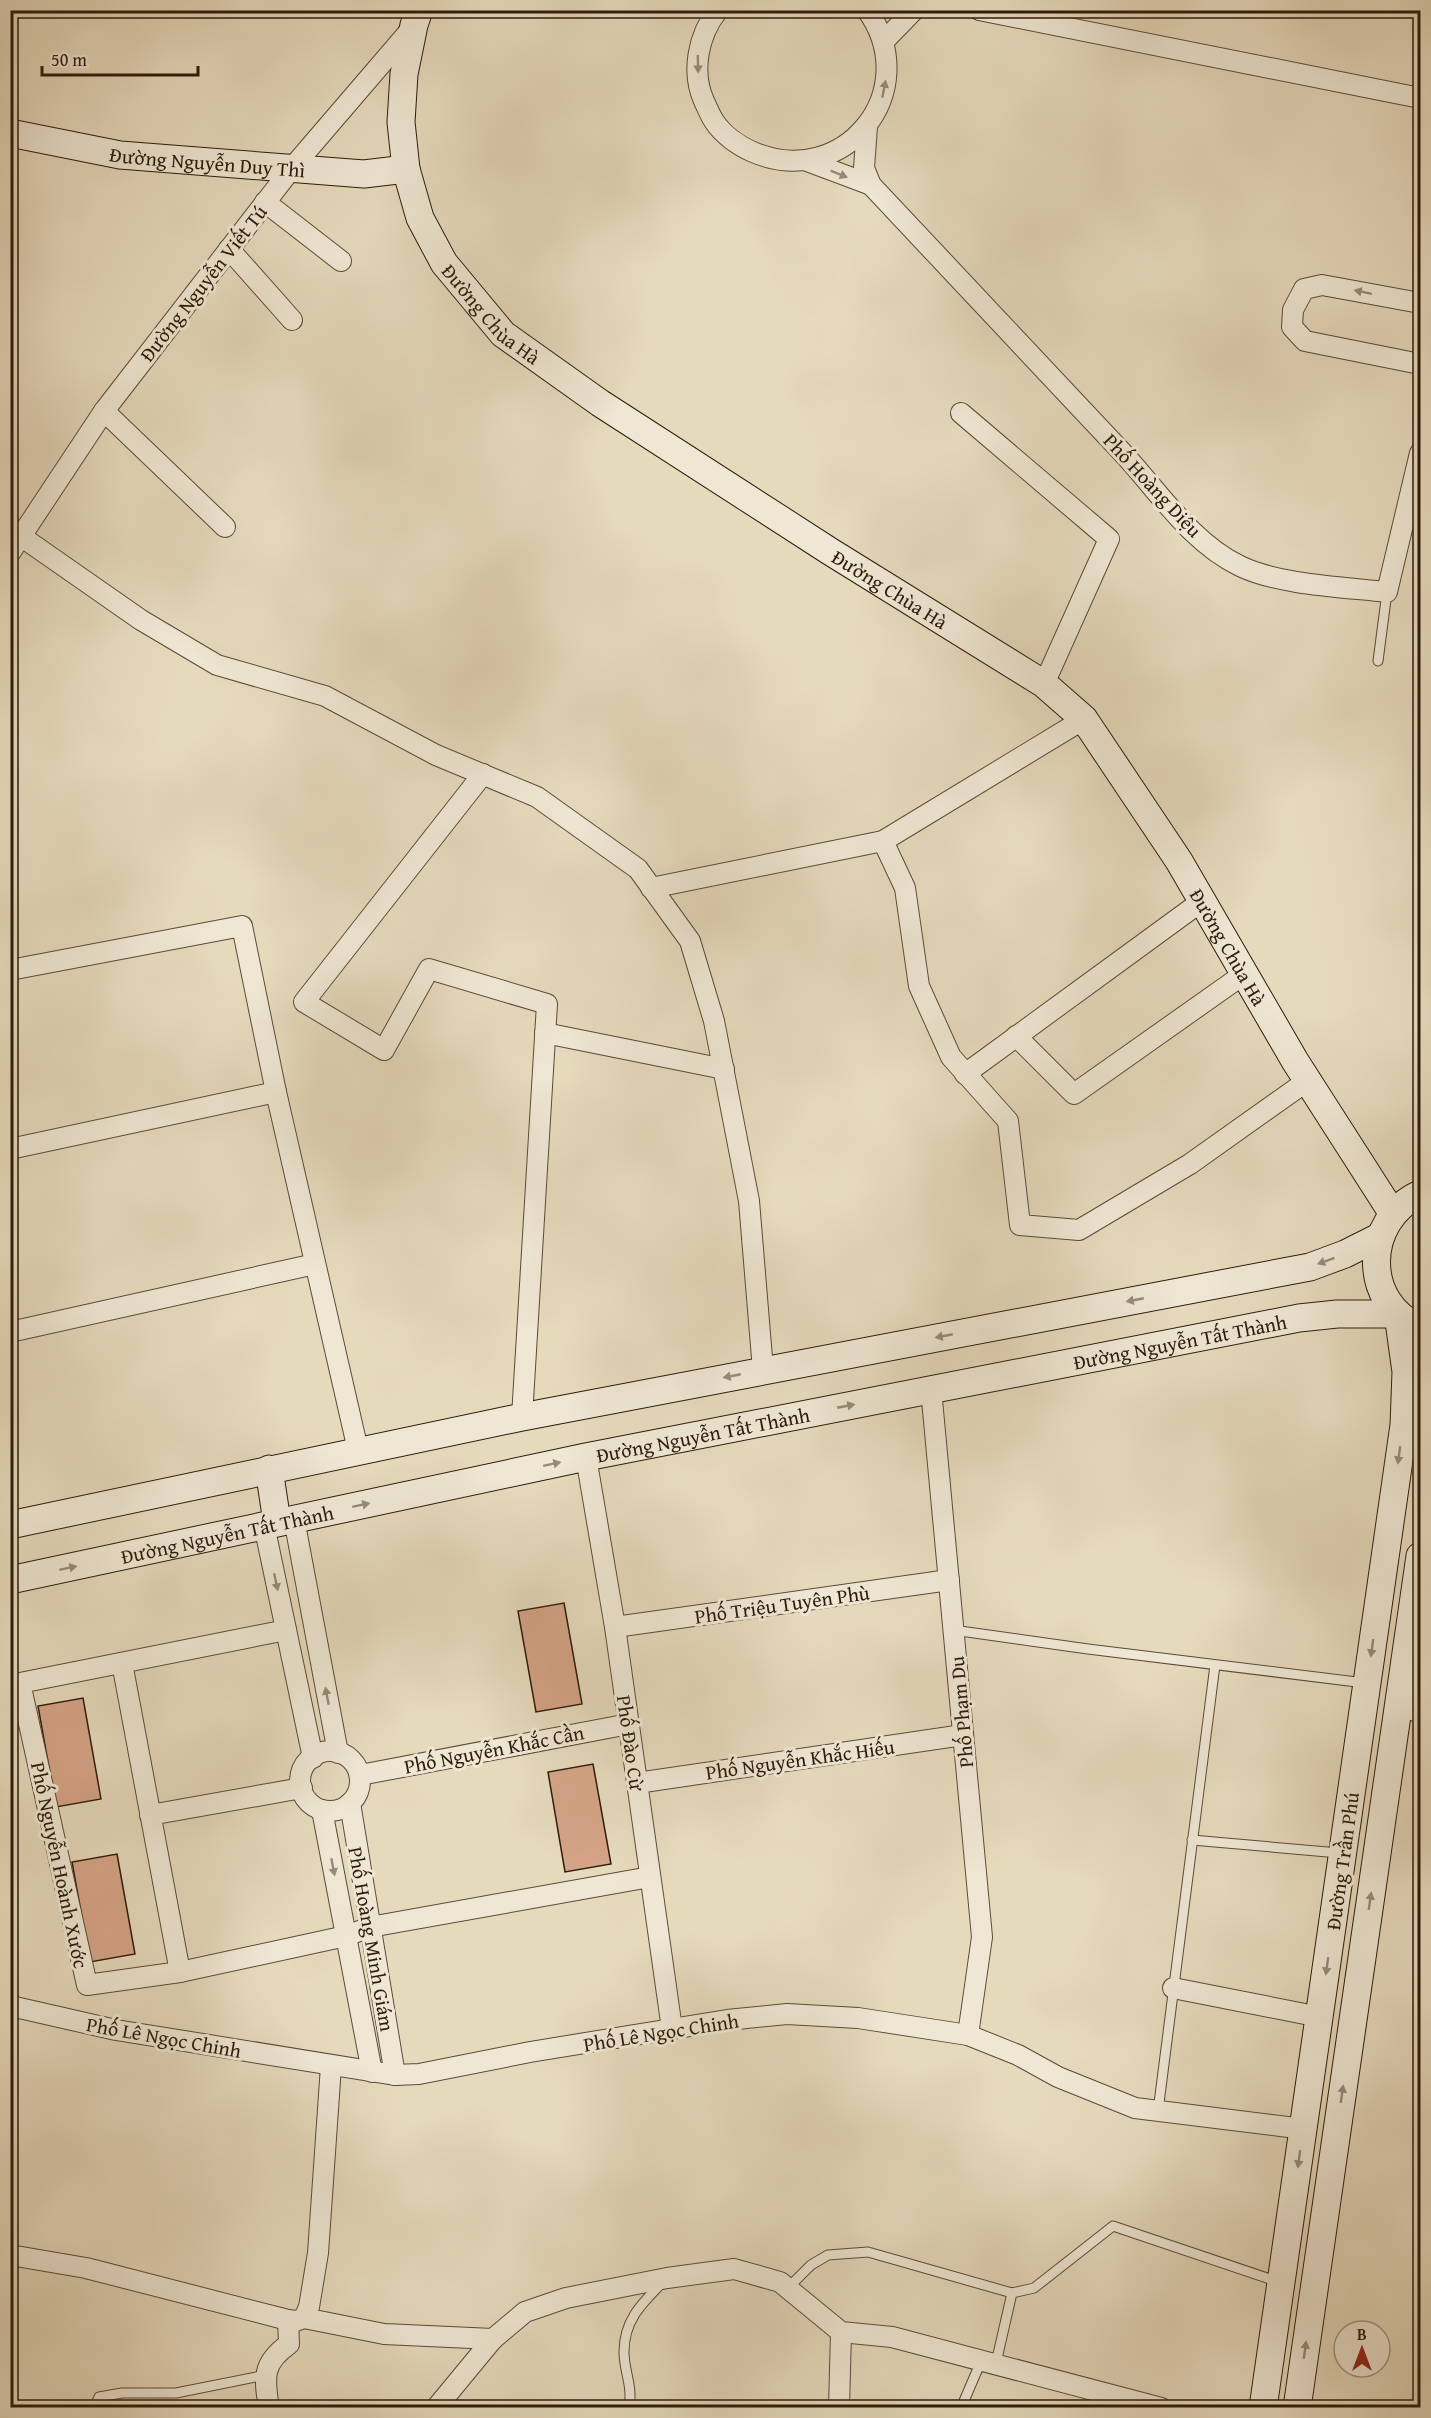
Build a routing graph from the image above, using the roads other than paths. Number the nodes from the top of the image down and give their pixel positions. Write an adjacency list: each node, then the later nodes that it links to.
1 (718, 10): 10 (street, one-way to 10)
2 (867, 10): 6 (street)
3 (914, 10): 6 (street)
4 (979, 10): 7 (street)
5 (416, 18): 11 (street, Đường Nguyễn Viết Tú); 12 (main road, Đường Chùa Hà)
6 (883, 42): 8 (street, one-way to 6)
7 (1420, 98)
8 (867, 127): 10 (street); 13 (street)
9 (10, 133): 11 (main road, Đường Nguyễn Duy Thì)
10 (807, 161): 13 (street, Phố Hoàng Diệu, one-way to 13)
11 (292, 168): 12 (main road, Đường Nguyễn Duy Thì); 14 (street, Đường Nguyễn Viết Tú)
12 (406, 168): 28 (main road, Đường Chùa Hà)
13 (871, 185): 26 (street, Phố Hoàng Diệu)
14 (265, 202): 15 (street, Đường Nguyễn Viết Tú); 16 (street)
15 (229, 249): 18 (street); 20 (street, Đường Nguyễn Viết Tú)
16 (341, 261)
17 (1420, 303): 19 (street, one-way to 19)
18 (292, 320)
19 (1420, 364)
20 (104, 411): 23 (street); 24 (street, Đường Nguyễn Viết Tú)
21 (961, 413): 28 (street)
22 (1420, 453): 26 (street)
23 (225, 527)
24 (22, 537): 25 (street, Đường Nguyễn Viết Tú); 30 (street)
25 (10, 553)
26 (1387, 592): 27 (lane)
27 (1378, 661)
28 (1044, 684): 29 (main road, Đường Chùa Hà)
29 (1084, 718): 31 (street); 33 (main road, Đường Chùa Hà)
30 (483, 774): 32 (street); 36 (street)
31 (883, 841): 32 (street); 39 (street)
32 (651, 888): 38 (street)
33 (1202, 901): 35 (main road, Đường Chùa Hà); 37 (street)
34 (10, 970): 41 (street)
35 (1244, 974): 37 (street); 40 (main road, Đường Chùa Hà)
36 (545, 1033): 38 (street); 52 (street)
37 (1016, 1036): 39 (street)
38 (724, 1069): 50 (street)
39 (965, 1074): 40 (street)
40 (1307, 1081): 44 (main road, Đường Chùa Hà)
41 (276, 1092): 42 (street); 46 (street)
42 (10, 1149)
43 (1420, 1194): 44 (main road)
44 (1393, 1214): 45 (main road)
45 (1379, 1237): 47 (main road); 50 (main road, one-way to 50)
46 (315, 1264): 49 (street); 53 (street)
47 (1398, 1314): 48 (main road); 51 (main road, Đường Nguyễn Tất Thành); 66 (main road, Đường Trần Phú, one-way to 66)
48 (1420, 1328)
49 (10, 1332)
50 (763, 1370): 52 (main road, one-way to 52)
51 (931, 1389): 54 (main road, Đường Nguyễn Tất Thành, one-way to 51); 60 (street, Phố Phạm Du)
52 (522, 1418): 53 (main road)
53 (358, 1450): 55 (main road)
54 (586, 1457): 56 (main road, Đường Nguyễn Tất Thành, one-way to 54); 61 (street, Phố Đào Cừ)
55 (269, 1469): 56 (main road); 57 (main road)
56 (278, 1522): 59 (main road, Đường Nguyễn Tất Thành, one-way to 56); 62 (street, one-way to 62); 70 (street, one-way to 56)
57 (10, 1525)
58 (1420, 1558): 67 (main road, Đường Trần Phú)
59 (10, 1580)
60 (949, 1580): 61 (street, Phố Triệu Tuyên Phù); 63 (street, Phố Phạm Du)
61 (615, 1627): 68 (street, Phố Đào Cừ)
62 (286, 1630): 64 (street, Phố Nguyễn Hoành Xước); 71 (street)
63 (953, 1630): 65 (lane); 69 (street, Phố Phạm Du)
64 (122, 1663): 77 (street); 83 (street, Phố Nguyễn Hoành Xước)
65 (1215, 1665): 66 (lane); 78 (lane)
66 (1367, 1683): 79 (main road, Đường Trần Phú)
67 (1410, 1709): 112 (main road, Đường Trần Phú, one-way to 67)
68 (629, 1724): 72 (street, Phố Nguyễn Khắc Cần); 73 (street, Phố Đào Cừ)
69 (963, 1735): 73 (street, Phố Nguyễn Khắc Hiếu); 88 (street, Phố Phạm Du)
70 (338, 1753): 71 (street); 72 (street)
71 (313, 1758): 74 (street)
72 (360, 1774): 75 (street)
73 (637, 1782): 80 (street, Phố Đào Cừ)
74 (302, 1788): 76 (street); 77 (street)
75 (350, 1803): 76 (street); 81 (street, Phố Hoàng Minh Giám)
76 (322, 1810): 82 (street, Phố Hoàng Minh Giám, one-way to 82)
77 (150, 1815): 83 (street)
78 (1192, 1840): 79 (lane); 84 (lane)
79 (1343, 1854): 86 (main road, Đường Trần Phú, one-way to 86)
80 (650, 1876): 81 (street, Phố Nguyễn Hoành Xước); 87 (street, Phố Đào Cừ)
81 (370, 1927): 82 (street, Phố Nguyễn Hoành Xước); 91 (street, Phố Hoàng Minh Giám)
82 (346, 1936): 83 (street, Phố Nguyễn Hoành Xước); 90 (street, Phố Hoàng Minh Giám)
83 (180, 1972)
84 (1173, 1988): 86 (street); 92 (lane)
85 (10, 2003): 89 (street, Phố Lê Ngọc Chinh)
86 (1320, 2017): 93 (main road, Đường Trần Phú)
87 (672, 2029): 88 (street, Phố Lê Ngọc Chinh); 91 (street, Phố Lê Ngọc Chinh)
88 (968, 2035): 92 (street, Phố Lê Ngọc Chinh)
89 (331, 2066): 90 (street, Phố Lê Ngọc Chinh); 99 (street)
90 (372, 2072): 91 (street, Phố Lê Ngọc Chinh)
91 (395, 2075)
92 (1158, 2111): 93 (street, Phố Lê Ngọc Chinh)
93 (1304, 2129): 96 (main road, Đường Trần Phú, one-way to 96)
94 (10, 2256): 99 (street)
95 (667, 2278): 97 (street); 101 (street); 107 (lane)
96 (1281, 2283): 98 (lane); 111 (main road, Đường Trần Phú)
97 (788, 2288): 98 (lane); 100 (street)
98 (1012, 2293): 102 (lane)
99 (296, 2319): 101 (street); 103 (street)
100 (841, 2332): 102 (street); 108 (street)
101 (493, 2339): 106 (street)
102 (989, 2361): 109 (lane); 110 (street)
103 (266, 2375): 104 (lane); 105 (street)
104 (94, 2408)
105 (269, 2408)
106 (436, 2408)
107 (629, 2408)
108 (839, 2408)
109 (961, 2408)
110 (1161, 2408)
111 (1263, 2408)
112 (1297, 2408)

